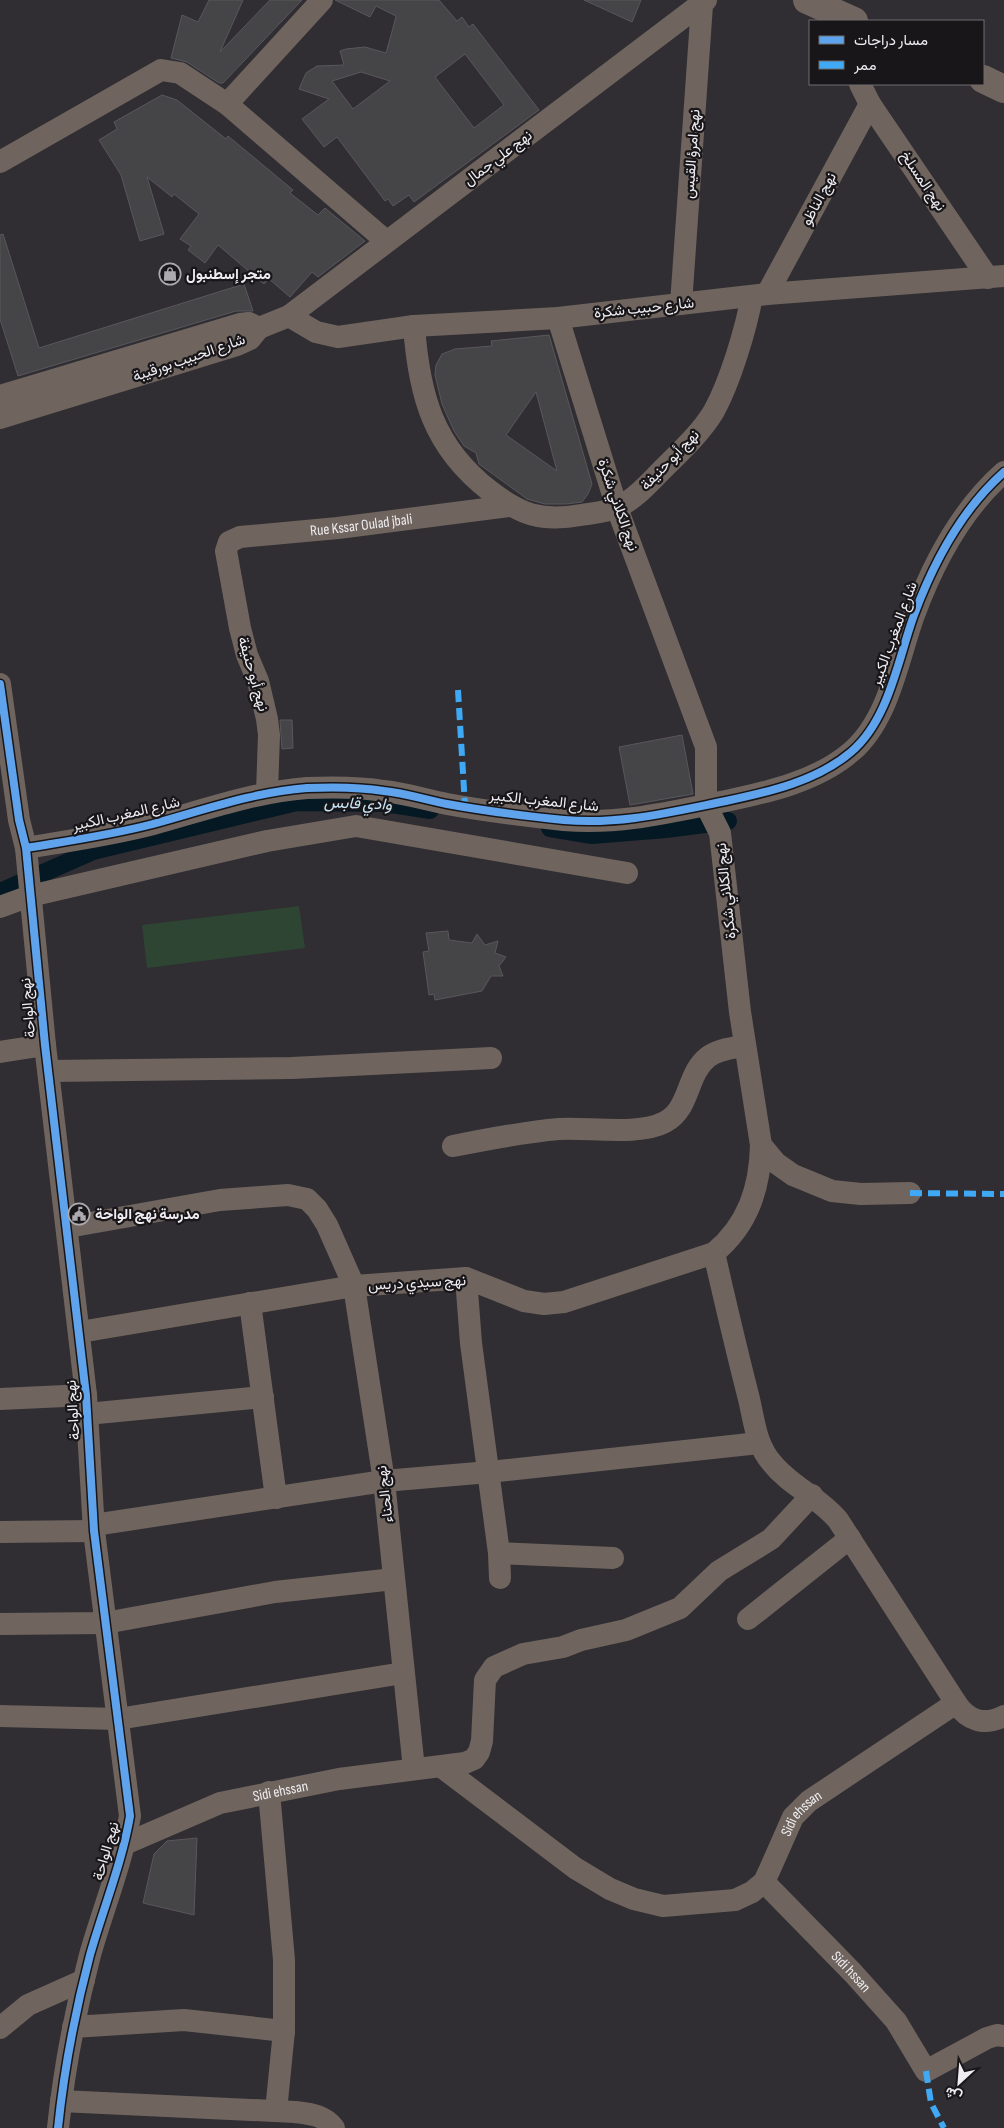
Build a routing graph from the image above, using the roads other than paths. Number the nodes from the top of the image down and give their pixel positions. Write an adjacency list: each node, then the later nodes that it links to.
1 (322, 0): 8 (street)
2 (704, 2): 11 (street, نهج علي جمال); 14 (street, نهج امرؤ القيس)
3 (817, 9): 4 (main road)
4 (851, 20)
5 (984, 79): 7 (main road)
6 (860, 85): 9 (street, نهج المسلخ)
7 (1004, 89)
8 (227, 104): 10 (street); 11 (street)
9 (870, 104): 12 (street, نهج المسلخ); 13 (street, نهج الناظو)
10 (0, 162)
11 (386, 241): 15 (street, نهج علي جمال)
12 (996, 277): 13 (street, شارع حبيب شكرة)
13 (759, 295): 14 (street, شارع حبيب شكرة); 23 (street, نهج أبو حنيفة)
14 (682, 304): 16 (street, شارع حبيب شكرة)
15 (289, 316): 17 (street, شارع حبيب شكرة); 18 (street, نهج علي جمال)
16 (558, 318): 17 (street, شارع حبيب شكرة); 23 (street, نهج الكلاني شكرة)
17 (414, 326): 22 (street, نهج أبو حنيفة)
18 (260, 328): 19 (street, شارع الحبيب بورقيبة); 20 (street, شارع الحبيب بورقيبة)
19 (0, 396)
20 (0, 418)
21 (1004, 472): 27 (street, شارع المغرب الكبير)
22 (509, 506): 23 (street, نهج أبو حنيفة); 24 (street, Rue Kssar Oulad jbali)
23 (617, 508): 27 (street, نهج الكلاني شكرة)
24 (228, 556): 26 (street, نهج أبو حنيفة)
25 (0, 684): 28 (street, نهج الواحة)
26 (267, 792): 27 (street, شارع المغرب الكبير); 29 (street, شارع المغرب الكبير)
27 (706, 805): 34 (street, نهج الكلاني شكرة)
28 (9, 821): 29 (street, نهج الواحة)
29 (26, 848): 31 (street, نهج الواحة)
30 (627, 873): 31 (street)
31 (30, 896): 32 (street); 33 (street, نهج الواحة)
32 (0, 907)
33 (45, 1045): 35 (street); 37 (street, نهج الواحة)
34 (745, 1046): 38 (street, نهج الكلاني شكرة); 39 (street)
35 (0, 1052)
36 (491, 1058): 37 (street)
37 (49, 1070): 41 (street, نهج الواحة)
38 (761, 1145): 40 (street); 42 (street, نهج سيدي دريس)
39 (453, 1146)
40 (910, 1193)
41 (68, 1227): 44 (street, نهج الحناء); 46 (street, نهج الواحة)
42 (714, 1253): 43 (street, نهج سيدي دريس); 50 (street)
43 (466, 1278): 44 (street, نهج سيدي دريس); 51 (street)
44 (354, 1286): 45 (street, نهج سيدي دريس); 52 (street, نهج الحناء)
45 (250, 1303): 46 (street, نهج سيدي دريس); 47 (street)
46 (80, 1332): 49 (street, نهج الواحة)
47 (263, 1397): 49 (street); 54 (street)
48 (0, 1399): 49 (street)
49 (86, 1405): 55 (street, نهج الواحة)
50 (759, 1443): 51 (street); 53 (street)
51 (489, 1472): 52 (street); 58 (street)
52 (384, 1482): 54 (street); 60 (street, نهج الحناء)
53 (812, 1495): 57 (street); 70 (street, Sidi ehssan)
54 (276, 1498): 55 (street)
55 (94, 1528): 56 (street); 63 (street, نهج الواحة)
56 (0, 1532)
57 (850, 1538): 62 (street); 66 (street)
58 (499, 1553): 59 (street); 61 (street)
59 (613, 1558)
60 (394, 1578): 63 (street); 65 (street, نهج الحناء)
61 (500, 1578)
62 (748, 1619)
63 (105, 1623): 64 (street); 69 (street, نهج الواحة)
64 (0, 1624)
65 (403, 1673): 69 (street); 71 (street, نهج الحناء)
66 (956, 1703): 68 (street); 74 (street, Sidi ehssan)
67 (0, 1716): 69 (street)
68 (1004, 1716)
69 (118, 1719): 73 (street, نهج الواحة)
70 (443, 1768): 71 (street, Sidi ehssan); 74 (street, Sidi ehssan)
71 (414, 1769): 72 (street, Sidi ehssan)
72 (269, 1792): 73 (street, Sidi ehssan); 78 (street)
73 (126, 1844): 75 (street, نهج الواحة)
74 (764, 1882): 79 (street, Sidi hssan)
75 (84, 1980): 76 (street, نهج الواحة); 77 (street)
76 (73, 2027): 78 (street); 80 (street, نهج الواحة)
77 (0, 2028)
78 (284, 2031): 81 (street)
79 (1004, 2036)
80 (61, 2101): 81 (street); 82 (street, نهج الواحة)
81 (276, 2111): 83 (street)
82 (58, 2128)
83 (334, 2128)

